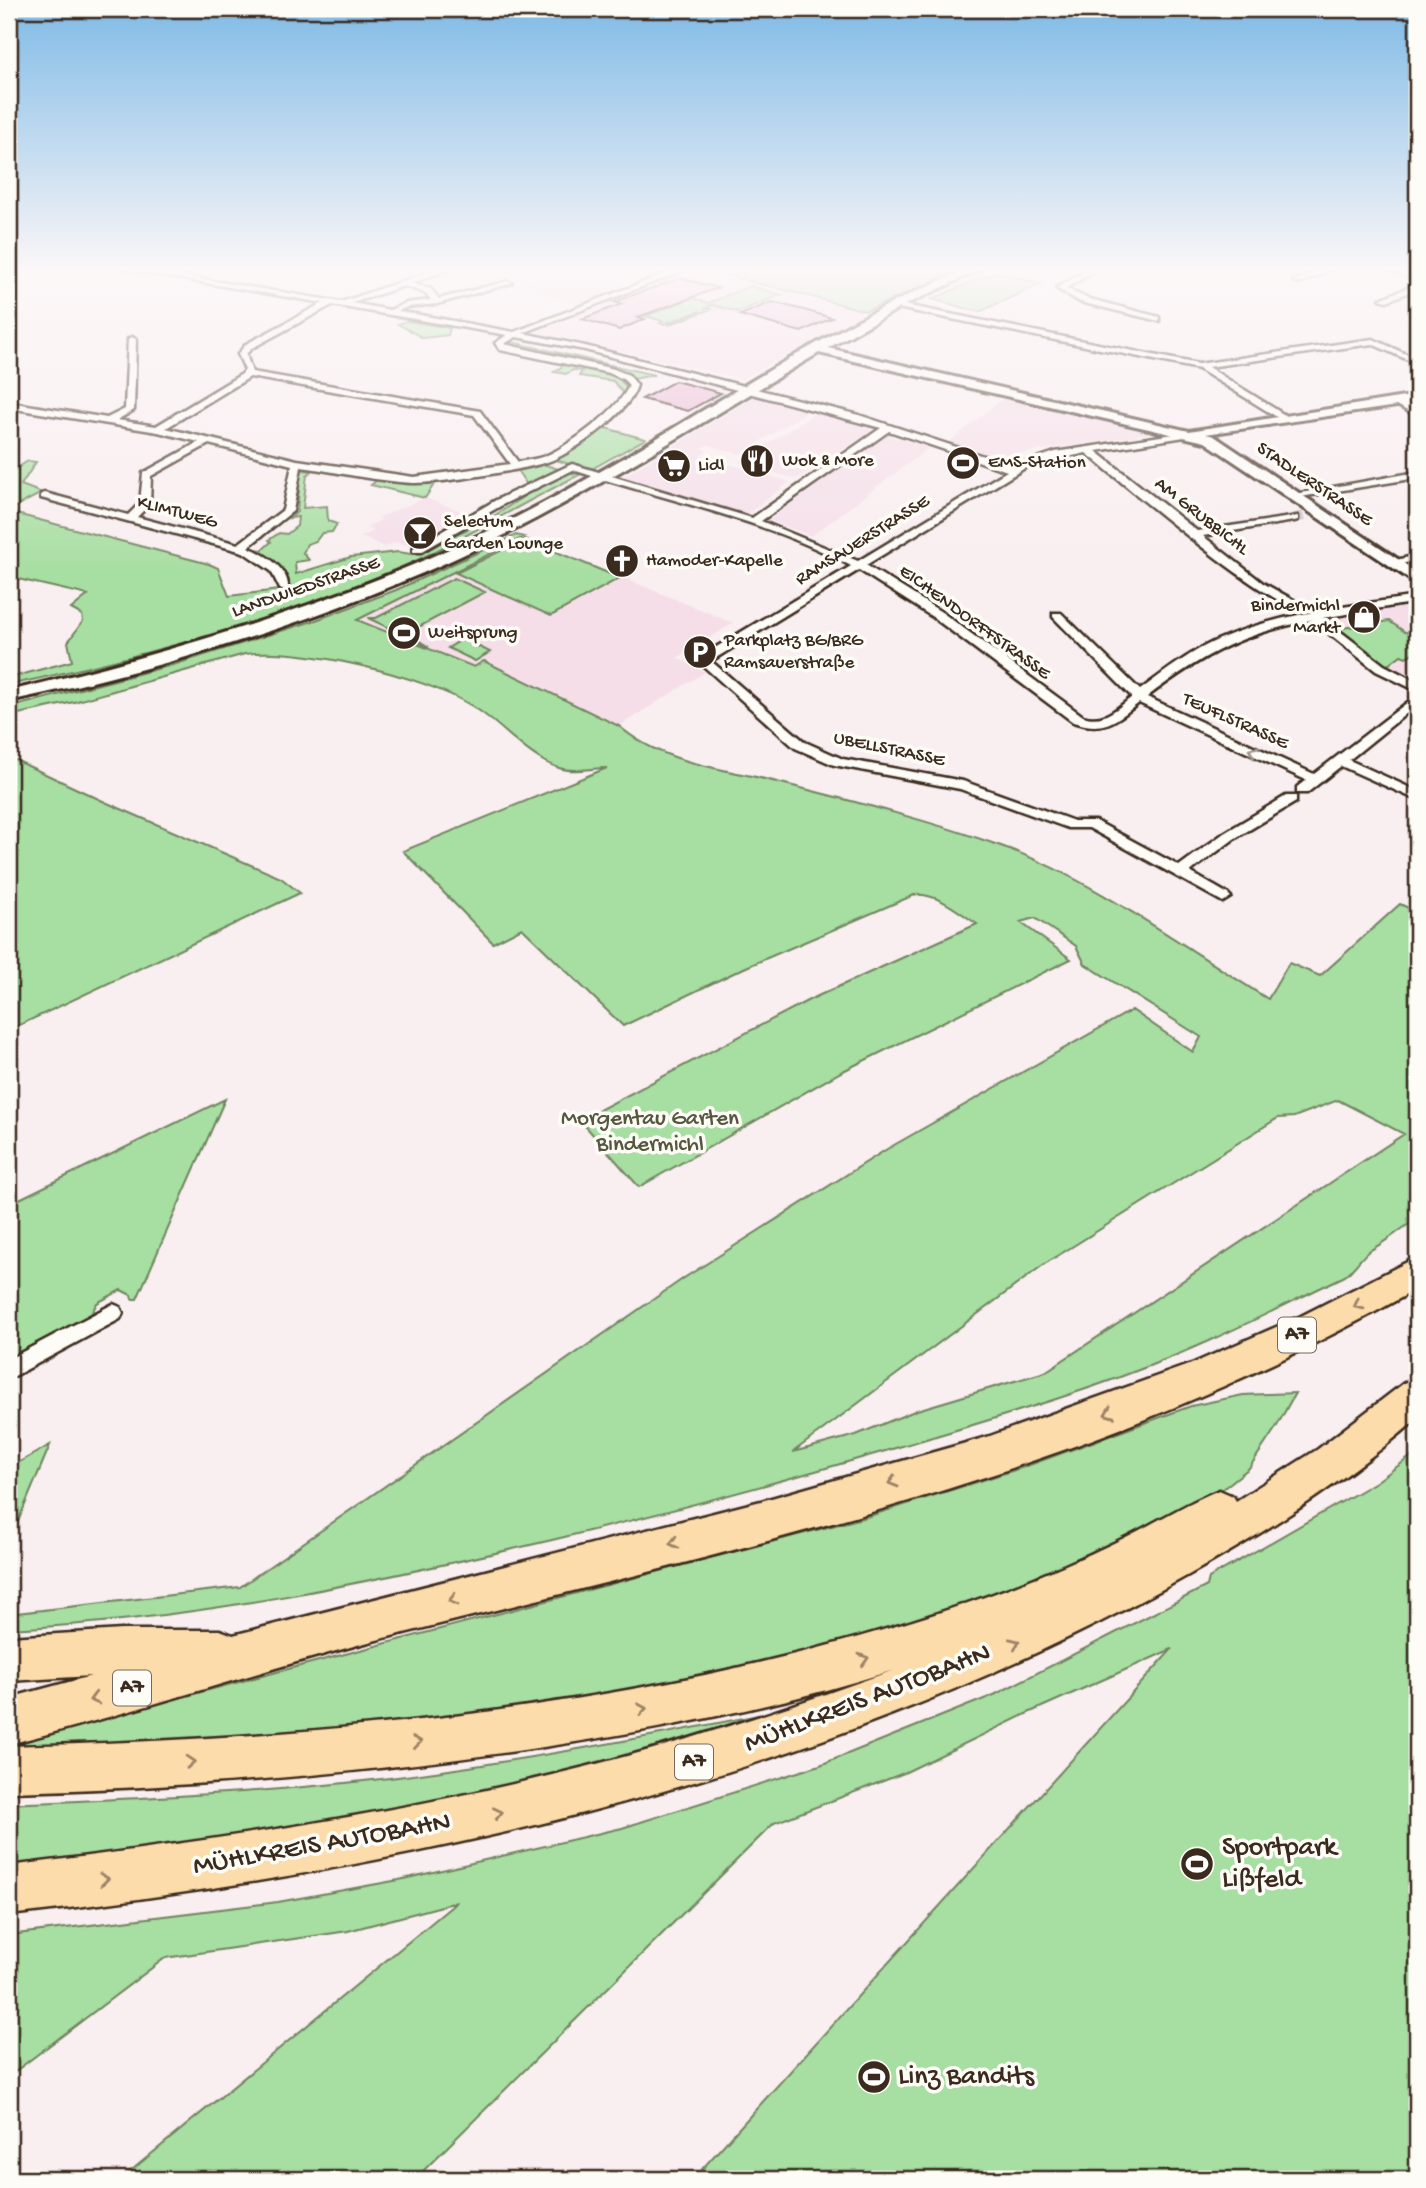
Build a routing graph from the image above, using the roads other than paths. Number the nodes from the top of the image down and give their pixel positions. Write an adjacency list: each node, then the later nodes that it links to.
1 (131, 371): 15 (street)
2 (247, 371): 8 (street)
3 (611, 371): 21 (street)
4 (673, 371): 9 (street)
5 (779, 371): 9 (main road, LANDWIEDSTRASSE)
6 (915, 371): 18 (main road, STADLERSTRASSE)
7 (1206, 371): 14 (street)
8 (248, 374): 16 (street); 23 (street)
9 (749, 389): 17 (street); 27 (main road, LANDWIEDSTRASSE)
10 (1417, 399): 11 (main road, RAMSAUERSTRASSE)
11 (1397, 402): 13 (street); 14 (main road, RAMSAUERSTRASSE)
12 (9, 405): 15 (street)
13 (1417, 413)
14 (1285, 419): 18 (main road, RAMSAUERSTRASSE)
15 (108, 421): 16 (street)
16 (158, 429): 19 (street)
17 (886, 429): 25 (street); 32 (street)
18 (1191, 433): 20 (street, RAMSAUERSTRASSE); 28 (main road, STADLERSTRASSE)
19 (206, 442): 22 (street); 31 (street)
20 (1088, 450): 25 (street, RAMSAUERSTRASSE); 33 (street, AM GRUBBICHL)
21 (546, 458): 23 (street); 24 (street)
22 (297, 463): 23 (street); 34 (street)
23 (516, 466)
24 (572, 467): 27 (street); 35 (street)
25 (1015, 470): 38 (street, RAMSAUERSTRASSE)
26 (1417, 475): 28 (street)
27 (601, 476): 32 (street, EICHENDORFFSTRASSE); 46 (main road, LANDWIEDSTRASSE)
28 (1294, 495): 37 (main road, STADLERSTRASSE)
29 (45, 496): 31 (street, KLIMTWEG)
30 (1294, 518): 33 (street)
31 (130, 519): 34 (street, KLIMTWEG)
32 (754, 521): 38 (street, EICHENDORFFSTRASSE)
33 (1195, 534): 42 (street, AM GRUBBICHL)
34 (240, 548): 40 (street, KLIMTWEG)
35 (416, 550)
36 (1417, 558): 37 (street)
37 (1393, 562): 39 (main road, STADLERSTRASSE)
38 (860, 566): 44 (street, RAMSAUERSTRASSE); 49 (street, EICHENDORFFSTRASSE)
39 (1417, 579)
40 (284, 587)
41 (1417, 600): 42 (street, TEUFLSTRASSE)
42 (1308, 614): 45 (street); 47 (street, TEUFLSTRASSE)
43 (1057, 615): 47 (street)
44 (705, 662): 53 (street, UBELLSTRASSE)
45 (1417, 687)
46 (9, 696)
47 (1141, 698): 49 (street, TEUFLSTRASSE); 51 (street, TEUFLSTRASSE, one-way to 47)
48 (1417, 699): 50 (street)
49 (1085, 722)
50 (1339, 760): 51 (street); 52 (street)
51 (1315, 779): 53 (street)
52 (1417, 796)
53 (1179, 873): 54 (street)
54 (1223, 897)
55 (1417, 1272): 60 (highway, A7, one-way to 60)
56 (113, 1313): 57 (street)
57 (9, 1370)
58 (1417, 1370): 63 (highway, one-way to 58)
59 (1417, 1395): 64 (highway, MÜHLKREIS AUTOBAHN / A7, one-way to 59)
60 (253, 1651): 61 (highway); 62 (highway, A7, one-way to 62)
61 (9, 1660)
62 (9, 1721)
63 (9, 1769)
64 (9, 1891)

